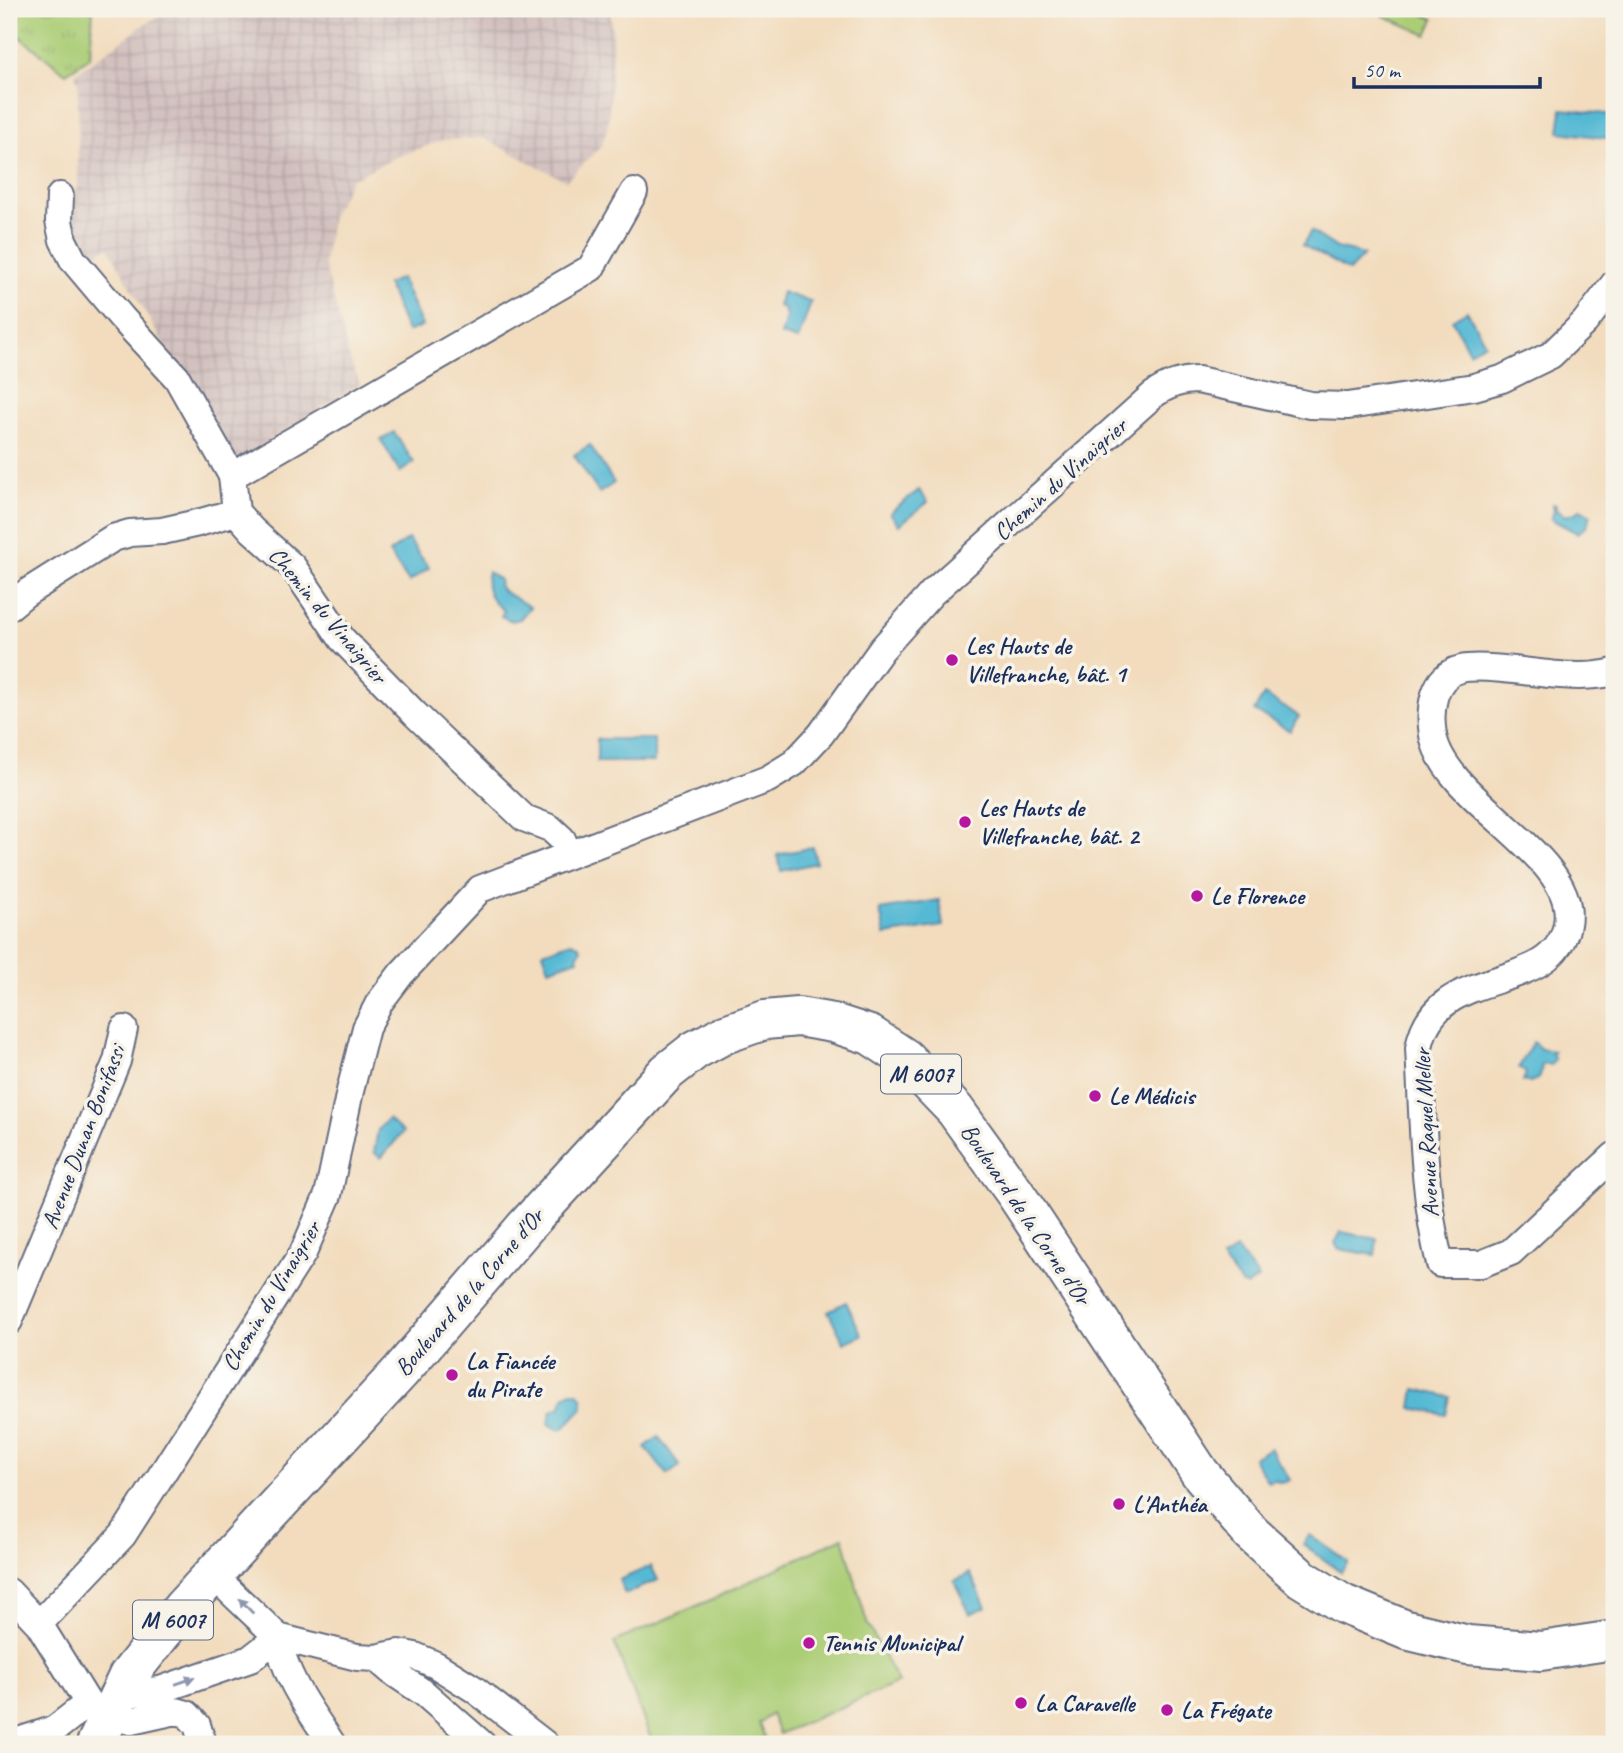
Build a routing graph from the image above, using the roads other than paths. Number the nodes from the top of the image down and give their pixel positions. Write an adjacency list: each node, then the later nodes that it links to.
1 (634, 192): 4 (street)
2 (60, 196): 4 (street)
3 (1614, 284): 8 (street, Chemin du Vinaigrier)
4 (232, 476): 5 (street)
5 (236, 512): 6 (street); 8 (street, Chemin du Vinaigrier)
6 (9, 607)
7 (1614, 672): 10 (street, Avenue Raquel Meller)
8 (569, 854): 14 (street, Chemin du Vinaigrier)
9 (124, 1029): 11 (street, Avenue Dunan Bonifassi)
10 (1614, 1156)
11 (9, 1321)
12 (213, 1575): 15 (street, one-way to 12); 16 (main road, Boulevard de la Corne d'Or / M 6007); 18 (main road, Boulevard de la Corne d'Or / M 6007)
13 (9, 1592): 14 (street)
14 (39, 1624): 18 (street)
15 (278, 1637): 17 (street); 18 (street, one-way to 15); 21 (street)
16 (1614, 1640)
17 (376, 1658): 22 (street); 23 (street)
18 (103, 1715): 19 (street); 20 (street)
19 (9, 1744)
20 (199, 1744)
21 (332, 1744)
22 (481, 1744)
23 (545, 1744)

